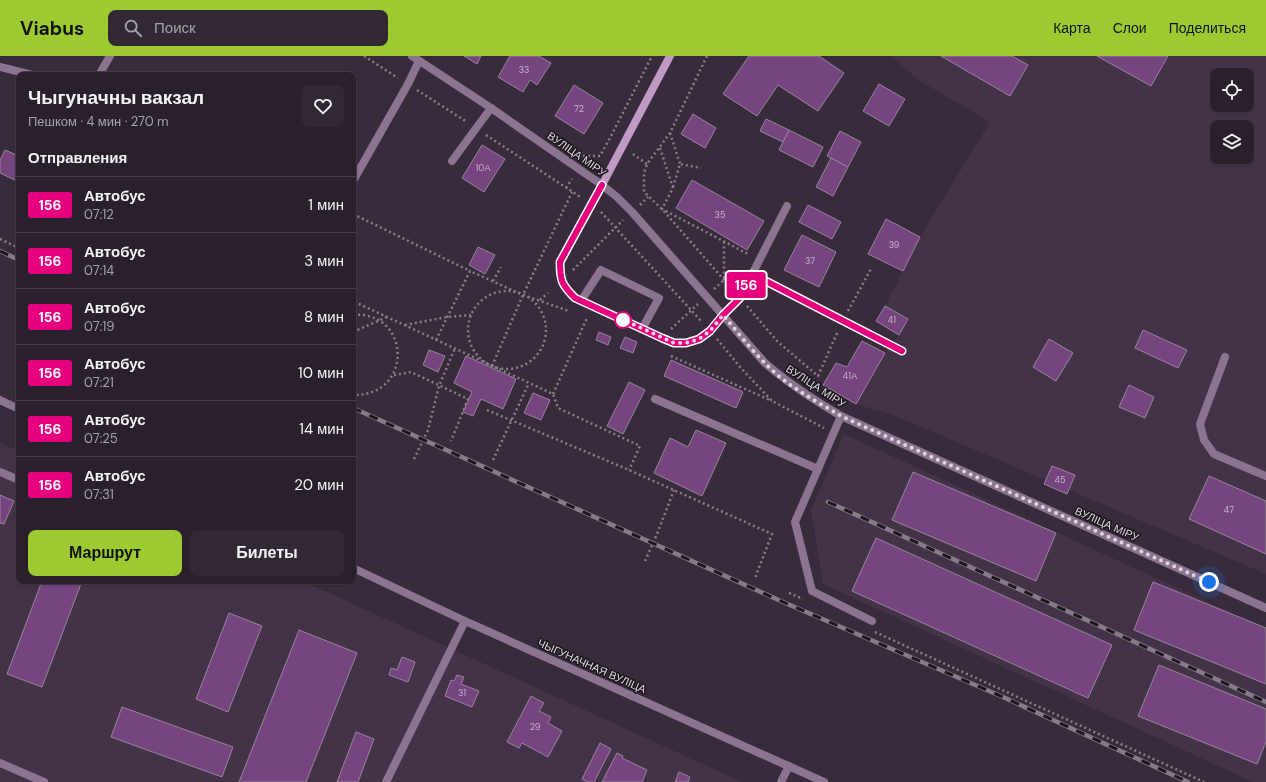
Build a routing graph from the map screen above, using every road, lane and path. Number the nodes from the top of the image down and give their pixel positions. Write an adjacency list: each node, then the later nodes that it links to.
1 (110, 56): 9 (street)
2 (412, 56): 6 (street, ВУЛІЦА МІРУ)
3 (652, 56): 13 (path)
4 (670, 56): 21 (main road)
5 (707, 56): 11 (path)
6 (419, 61): 10 (street, ВУЛІЦА МІРУ); 19 (street)
7 (0, 67): 8 (street)
8 (20, 72)
9 (101, 72)
10 (491, 108): 15 (street); 21 (street, ВУЛІЦА МІРУ)
11 (670, 133): 12 (path); 17 (path)
12 (660, 148): 16 (path); 23 (path)
13 (578, 153)
14 (633, 154): 16 (path)
15 (452, 161)
16 (647, 164): 25 (path)
17 (680, 164): 18 (path); 23 (path)
18 (701, 168)
19 (356, 176)
20 (572, 178): 22 (path)
21 (602, 185): 46 (street); 52 (street, ВУЛІЦА МІРУ)
22 (566, 188)
23 (673, 188): 32 (path)
24 (572, 192): 43 (path)
25 (639, 205)
26 (786, 206): 34 (street)
27 (600, 210): 30 (path)
28 (356, 215): 37 (path)
29 (625, 218): 30 (path)
30 (615, 227): 38 (path); 49 (path)
31 (0, 239): 33 (path)
32 (724, 241): 34 (path); 41 (path)
33 (16, 247)
34 (759, 260): 39 (street)
35 (501, 267): 40 (path)
36 (872, 267): 57 (path)
37 (470, 271): 40 (path); 54 (path)
38 (569, 274)
39 (752, 274): 52 (street); 57 (street)
40 (493, 281): 43 (path)
41 (714, 289)
42 (548, 293): 44 (path)
43 (523, 295): 44 (path); 51 (path); 69 (path); 69 (path)
44 (540, 300): 48 (path)
45 (356, 301): 53 (path)
46 (581, 301): 60 (street); 60 (street)
47 (699, 303): 49 (path)
48 (565, 309)
49 (692, 310): 59 (path); 62 (path)
50 (356, 315): 56 (path)
51 (472, 315): 54 (path); 69 (path)
52 (723, 315): 60 (street); 80 (street, ВУЛІЦА МІРУ)
53 (388, 317): 56 (path); 58 (path)
54 (447, 317): 58 (path); 64 (path)
55 (587, 318): 73 (path)
56 (378, 321): 61 (path); 70 (path)
57 (843, 321): 66 (street)
58 (405, 325): 64 (path)
59 (704, 325)
60 (642, 329)
61 (356, 331)
62 (668, 332)
63 (717, 339): 77 (path)
64 (436, 340): 65 (path)
65 (455, 348): 69 (path); 72 (path)
66 (902, 351)
67 (666, 354): 77 (path)
68 (1225, 357): 89 (street)
69 (492, 366): 71 (path)
70 (393, 375): 72 (path); 74 (path)
71 (529, 383): 73 (path); 81 (path)
72 (439, 386): 83 (path); 84 (path)
73 (553, 394): 87 (path)
74 (356, 395)
75 (655, 399): 86 (street)
76 (0, 400): 78 (street)
77 (772, 401): 82 (path)
78 (16, 408)
79 (487, 410): 81 (path)
80 (841, 416): 82 (street); 97 (street, ВУЛІЦА МІРУ)
81 (512, 420): 85 (path); 87 (path)
82 (833, 433): 86 (street)
83 (451, 441)
84 (414, 459)
85 (493, 460)
86 (818, 469): 98 (street)
87 (630, 470): 91 (path)
88 (0, 472): 90 (street)
89 (1266, 476)
90 (16, 479)
91 (674, 490): 92 (path); 94 (path)
92 (644, 561)
93 (356, 569): 99 (street, ЧЫГУНАЧНАЯ ВУЛІЦА)
94 (755, 578)
95 (789, 593): 96 (path)
96 (804, 600)
97 (1266, 608)
98 (872, 620)
99 (465, 621): 102 (street, ЧЫГУНАЧНАЯ ВУЛІЦА); 104 (street)
100 (869, 629): 107 (path)
101 (0, 763): 103 (street)
102 (789, 766): 105 (street); 106 (street, ЧЫГУНАЧНАЯ ВУЛІЦА)
103 (44, 782)
104 (386, 782)
105 (781, 782)
106 (824, 782)
107 (1204, 782)

